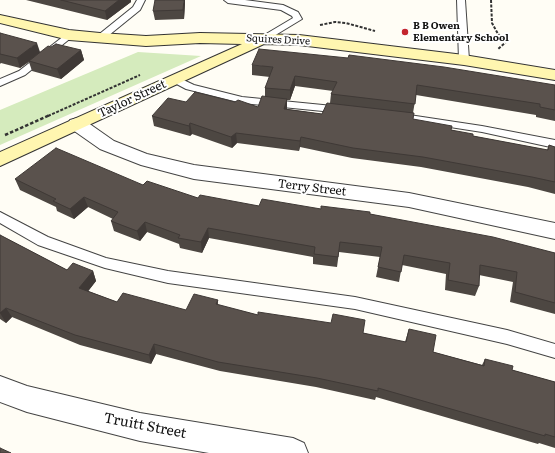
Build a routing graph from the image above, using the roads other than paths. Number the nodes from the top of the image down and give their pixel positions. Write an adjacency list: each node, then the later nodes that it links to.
1 (141, 0): 6 (lane)
2 (228, 0): 7 (lane)
3 (461, 0): 8 (lane)
4 (0, 19): 5 (street, Squires Drive)
5 (69, 35): 6 (street, Squires Drive); 11 (lane)
6 (100, 38): 7 (street, Squires Drive)
7 (264, 39): 8 (street, Squires Drive); 10 (street, Taylor Street)
8 (464, 55): 9 (street, Squires Drive)
9 (555, 75)
10 (174, 79): 12 (lane); 14 (street, Taylor Street)
11 (0, 83)
12 (351, 111)
13 (382, 114): 15 (lane)
14 (78, 124): 16 (street, Taylor Street); 18 (street, Terry Street)
15 (555, 144)
16 (0, 160)
17 (0, 217): 19 (lane)
18 (555, 231)
19 (555, 351)
20 (0, 389): 21 (street, Truitt Street)
21 (293, 453)

